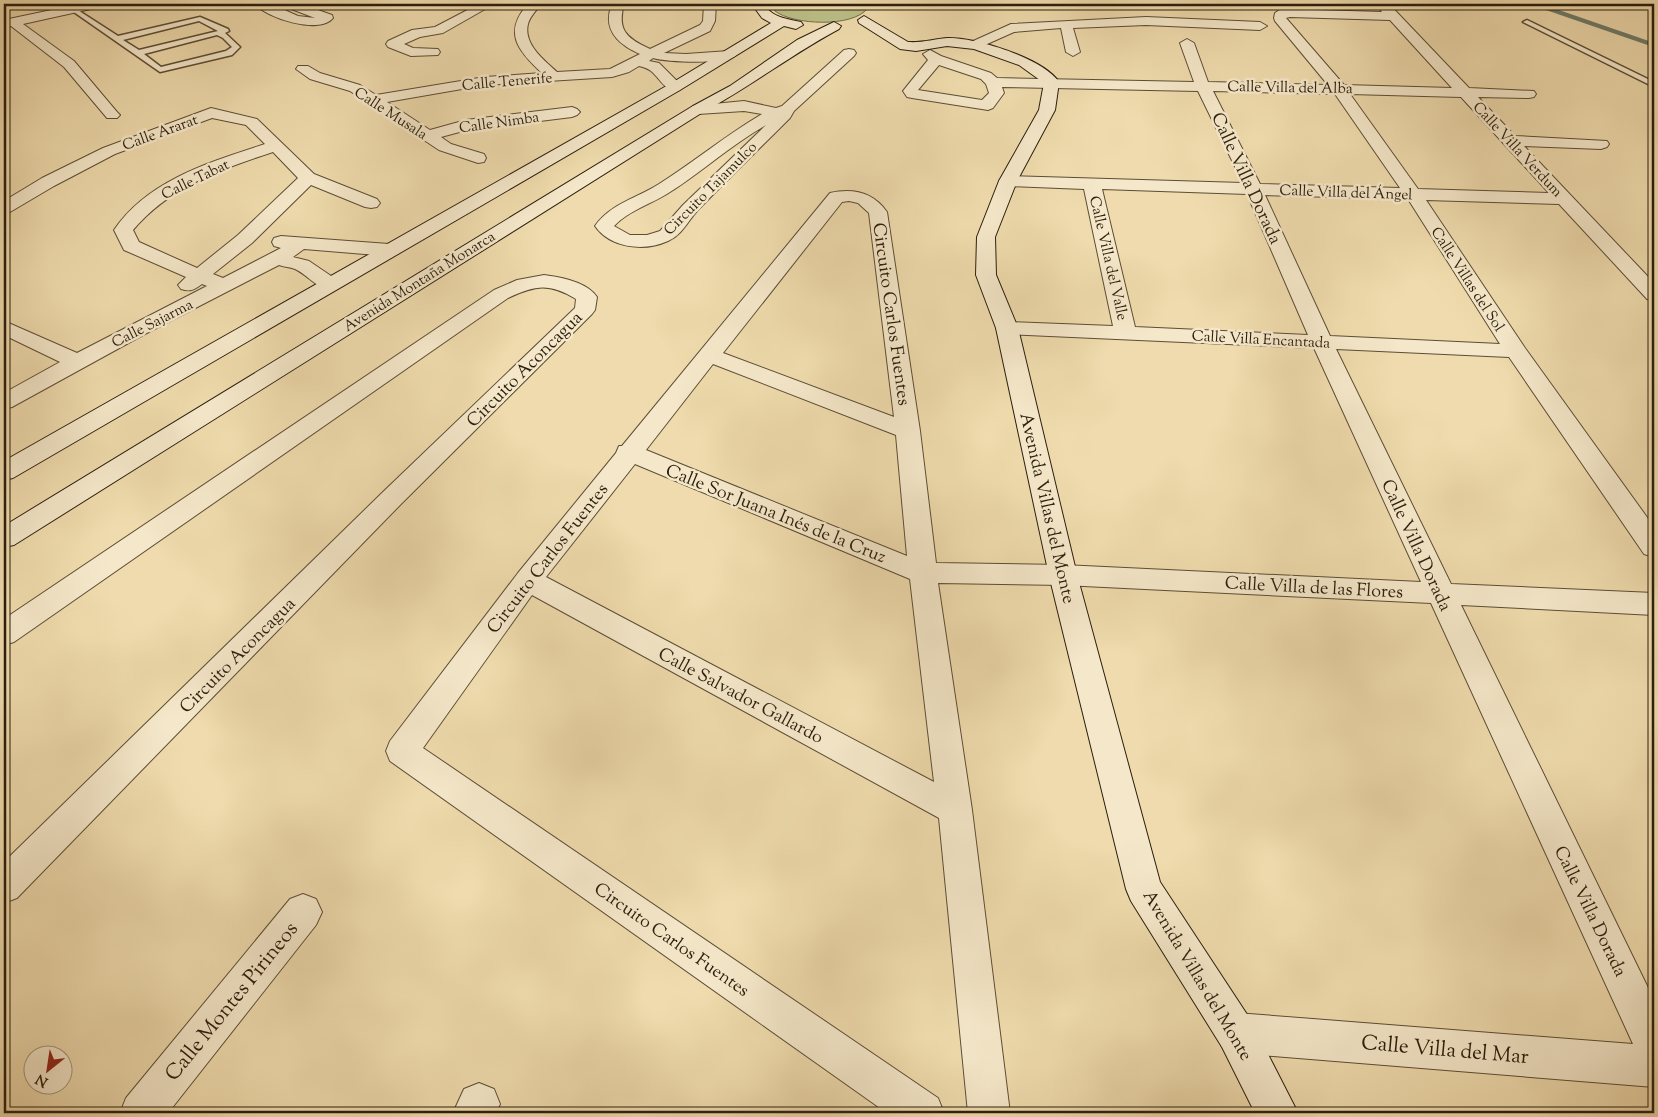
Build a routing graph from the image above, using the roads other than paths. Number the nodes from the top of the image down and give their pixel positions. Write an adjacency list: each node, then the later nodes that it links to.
1 (96, 4): 11 (street)
2 (261, 4): 3 (street)
3 (290, 4)
4 (488, 4): 20 (street)
5 (534, 4): 36 (street)
6 (618, 4): 33 (street)
7 (710, 4): 33 (street, Calle Tenerife)
8 (762, 4): 13 (street)
9 (1645, 4): 10 (lane)
10 (1654, 7)
11 (73, 9): 15 (street); 24 (lane)
12 (1387, 10): 43 (street, Calle Villas del Sol); 44 (street, Calle Villa Verdum)
13 (782, 22): 17 (street); 32 (street)
14 (1527, 22): 40 (lane)
15 (8, 23): 52 (street)
16 (1066, 24): 18 (street); 28 (street); 29 (street)
17 (834, 26): 28 (street); 47 (street, Avenida Montaña Monarca)
18 (1260, 26)
19 (166, 27): 21 (lane); 22 (lane); 26 (lane)
20 (438, 30): 34 (street); 34 (street)
21 (174, 31)
22 (218, 32): 25 (lane); 30 (lane)
23 (182, 35): 25 (lane)
24 (117, 39): 26 (lane); 30 (lane)
25 (189, 39): 26 (lane)
26 (146, 41): 30 (lane)
27 (1187, 43): 39 (street, Calle Villa Dorada)
28 (976, 45): 38 (street)
29 (1073, 52)
30 (138, 53)
31 (849, 54): 51 (street, Circuito Tajamulco)
32 (730, 55): 33 (street); 42 (street)
33 (653, 60): 36 (street, Calle Tenerife); 42 (street)
34 (434, 63): 41 (street)
35 (303, 69): 49 (street, Calle Musala)
36 (553, 76): 41 (street, Calle Tenerife)
37 (993, 82): 38 (street, Calle Villa del Alba); 45 (street); 45 (street)
38 (1052, 82): 39 (street, Calle Villa del Alba); 59 (street, Avenida Villas del Monte)
39 (1202, 85): 43 (street, Calle Villa del Alba); 61 (street, Calle Villa Dorada)
40 (1654, 85)
41 (446, 87): 49 (street, Calle Tenerife)
42 (674, 87): 69 (street)
43 (1339, 89): 44 (street, Calle Villa del Alba); 62 (street, Calle Villas del Sol)
44 (1464, 92): 46 (street, Calle Villa del Alba); 54 (street, Calle Villa Verdum)
45 (912, 94): 48 (street)
46 (1528, 94)
47 (739, 97): 51 (street); 88 (street, Avenida Montaña Monarca)
48 (897, 99)
49 (374, 100): 53 (street, Calle Musala)
50 (572, 112): 53 (street, Calle Nimba)
51 (783, 112): 51 (street, Circuito Tajamulco)
52 (112, 115)
53 (426, 136): 57 (street, Calle Musala)
54 (1510, 141): 55 (street); 63 (street, Calle Villa Verdum)
55 (1601, 144)
56 (276, 146): 58 (street, Calle Ararat); 65 (street, Calle Ararat); 72 (street, Calle Tabat)
57 (478, 158)
58 (308, 178): 64 (street, Calle Ararat); 66 (street)
59 (1008, 181): 60 (street, Calle Villa del Ángel); 77 (street, Avenida Villas del Monte)
60 (1092, 184): 61 (street, Calle Villa del Ángel); 79 (street, Calle Villa del Valle)
61 (1254, 189): 62 (street, Calle Villa del Ángel); 80 (street, Calle Villa Dorada)
62 (1413, 194): 63 (street, Calle Villa del Ángel); 81 (street, Calle Villas del Sol)
63 (1564, 199): 75 (street, Calle Villa Verdum)
64 (371, 203)
65 (4, 208)
66 (245, 239): 67 (street); 72 (street)
67 (299, 244): 68 (street); 70 (street, Calle Sajarma)
68 (330, 246): 69 (street); 71 (street)
69 (389, 250): 73 (street)
70 (277, 259): 71 (street); 74 (street, Calle Sajarma)
71 (302, 264): 73 (street)
72 (199, 275): 74 (street, Calle Tabat); 78 (street)
73 (330, 284): 87 (street)
74 (224, 286): 78 (street, Calle Sajarma)
75 (1654, 295)
76 (4, 327): 83 (street)
77 (1007, 328): 79 (street, Calle Villa Encantada); 91 (street, Avenida Villas del Monte)
78 (136, 330): 83 (street, Calle Sajarma)
79 (1125, 332): 80 (street, Calle Villa Encantada)
80 (1322, 342): 81 (street, Calle Villa Encantada); 93 (street, Calle Villa Dorada)
81 (1516, 351): 89 (street, Calle Villas del Sol)
82 (708, 355): 85 (street); 85 (street, Circuito Carlos Fuentes); 86 (street, Circuito Carlos Fuentes)
83 (78, 362): 84 (street, Calle Sajarma)
84 (4, 402)
85 (908, 431): 90 (street, Circuito Carlos Fuentes)
86 (628, 452): 90 (street, Calle Sor Juana Inés de la Cruz); 92 (street, Circuito Carlos Fuentes)
87 (4, 472)
88 (4, 538)
89 (1654, 547)
90 (923, 573): 91 (street); 96 (street, Circuito Carlos Fuentes)
91 (1063, 575): 93 (street, Calle Villa de las Flores); 99 (street, Avenida Villas del Monte)
92 (528, 580): 96 (street, Calle Salvador Gallardo); 103 (street, Circuito Carlos Fuentes)
93 (1440, 593): 94 (street, Calle Villa de las Flores); 100 (street, Calle Villa Dorada)
94 (1654, 604)
95 (4, 634): 97 (street, Circuito Aconcagua)
96 (955, 810): 104 (street, Circuito Carlos Fuentes)
97 (4, 886)
98 (303, 912): 102 (street, Calle Montes Pirineos)
99 (1236, 1033): 101 (street, Calle Villa del Mar); 105 (street, Avenida Villas del Monte)
100 (1654, 1043)
101 (1654, 1066)
102 (141, 1113)
103 (923, 1113)
104 (989, 1113)
105 (1276, 1113)

